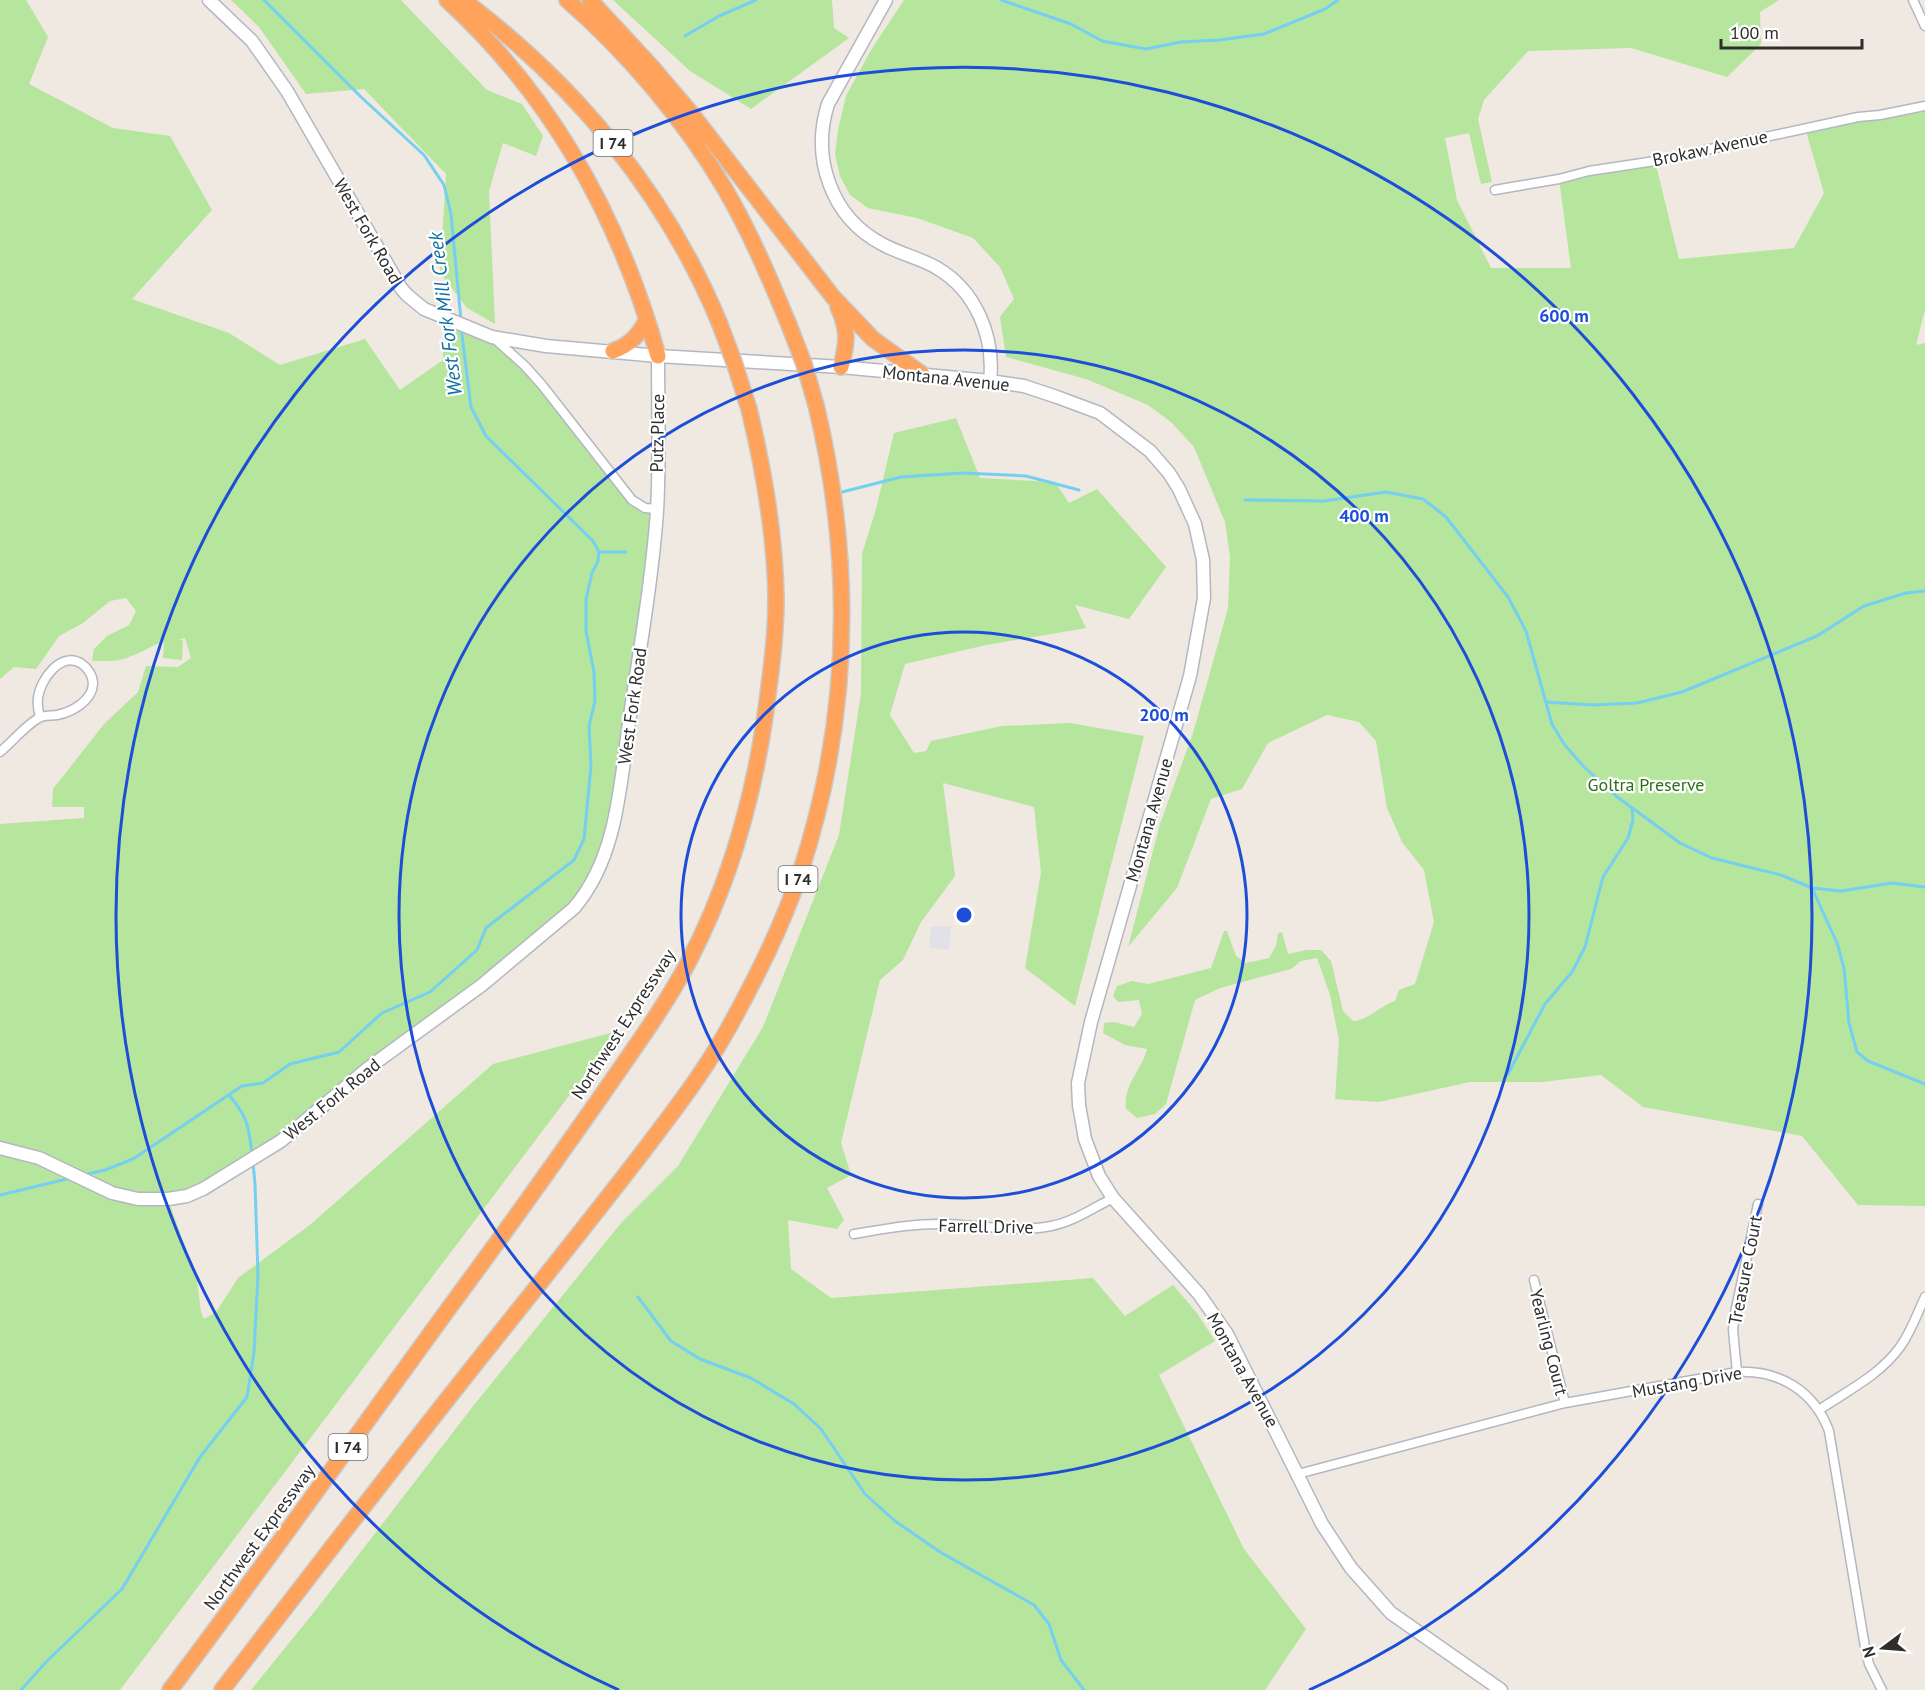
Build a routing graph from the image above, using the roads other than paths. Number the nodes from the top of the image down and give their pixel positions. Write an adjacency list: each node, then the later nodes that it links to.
1 (209, 0): 13 (street, West Fork Road)
2 (447, 0): 12 (highway)
3 (463, 0): 32 (highway, Northwest Expressway / I 74, bridge)
4 (567, 0): 33 (highway, I 74, bridge)
5 (590, 0): 11 (highway)
6 (886, 0): 18 (street)
7 (1913, 0): 8 (street)
8 (1925, 26)
9 (1925, 105): 10 (street, Brokaw Avenue)
10 (1495, 190)
11 (833, 297): 16 (highway); 17 (highway)
12 (647, 319): 14 (highway); 15 (highway)
13 (492, 337): 14 (street, Montana Avenue); 19 (street, West Fork Road)
14 (613, 351): 15 (street, Montana Avenue)
15 (658, 356): 16 (street, Montana Avenue); 19 (street, Putz Place)
16 (841, 367): 17 (street, Montana Avenue)
17 (922, 374): 18 (street, Montana Avenue)
18 (990, 381): 23 (street, Montana Avenue)
19 (657, 509): 22 (street, West Fork Road)
20 (40, 717): 20 (street); 21 (street)
21 (0, 752)
22 (0, 1148)
23 (1113, 1198): 25 (street, Farrell Drive); 31 (street, Montana Avenue)
24 (1758, 1204): 28 (street, Treasure Court)
25 (854, 1234)
26 (1534, 1280): 29 (street, Yearling Court)
27 (1925, 1297): 30 (street)
28 (1737, 1372): 29 (street, Mustang Drive); 30 (street, Mustang Drive)
29 (1564, 1403): 31 (street, Mustang Drive)
30 (1819, 1410): 35 (street, Mustang Drive)
31 (1298, 1474): 34 (street, Montana Avenue)
32 (170, 1690)
33 (222, 1690)
34 (1501, 1690)
35 (1882, 1690)

